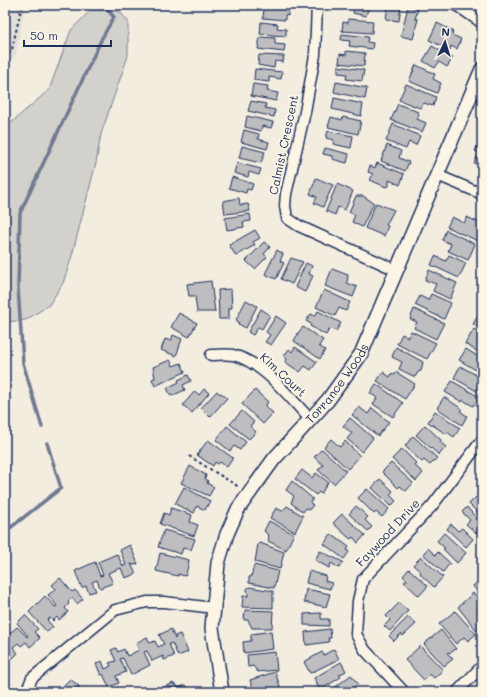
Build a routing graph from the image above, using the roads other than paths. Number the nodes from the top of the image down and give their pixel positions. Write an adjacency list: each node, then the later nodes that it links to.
1 (317, 5): 7 (street, Calmist Crescent)
2 (456, 5): 3 (street)
3 (482, 23)
4 (482, 69): 5 (street, Torrance Woods)
5 (437, 175): 6 (street); 7 (street, Torrance Woods)
6 (482, 194)
7 (396, 270): 9 (street, Torrance Woods)
8 (211, 355): 9 (street, Kim Court)
9 (310, 419): 11 (street, Torrance Woods)
10 (482, 440): 15 (street, Faywood Drive)
11 (214, 608): 13 (street); 14 (street, Torrance Woods)
12 (482, 666): 16 (street)
13 (26, 692)
14 (222, 692)
15 (404, 692)
16 (457, 692)

